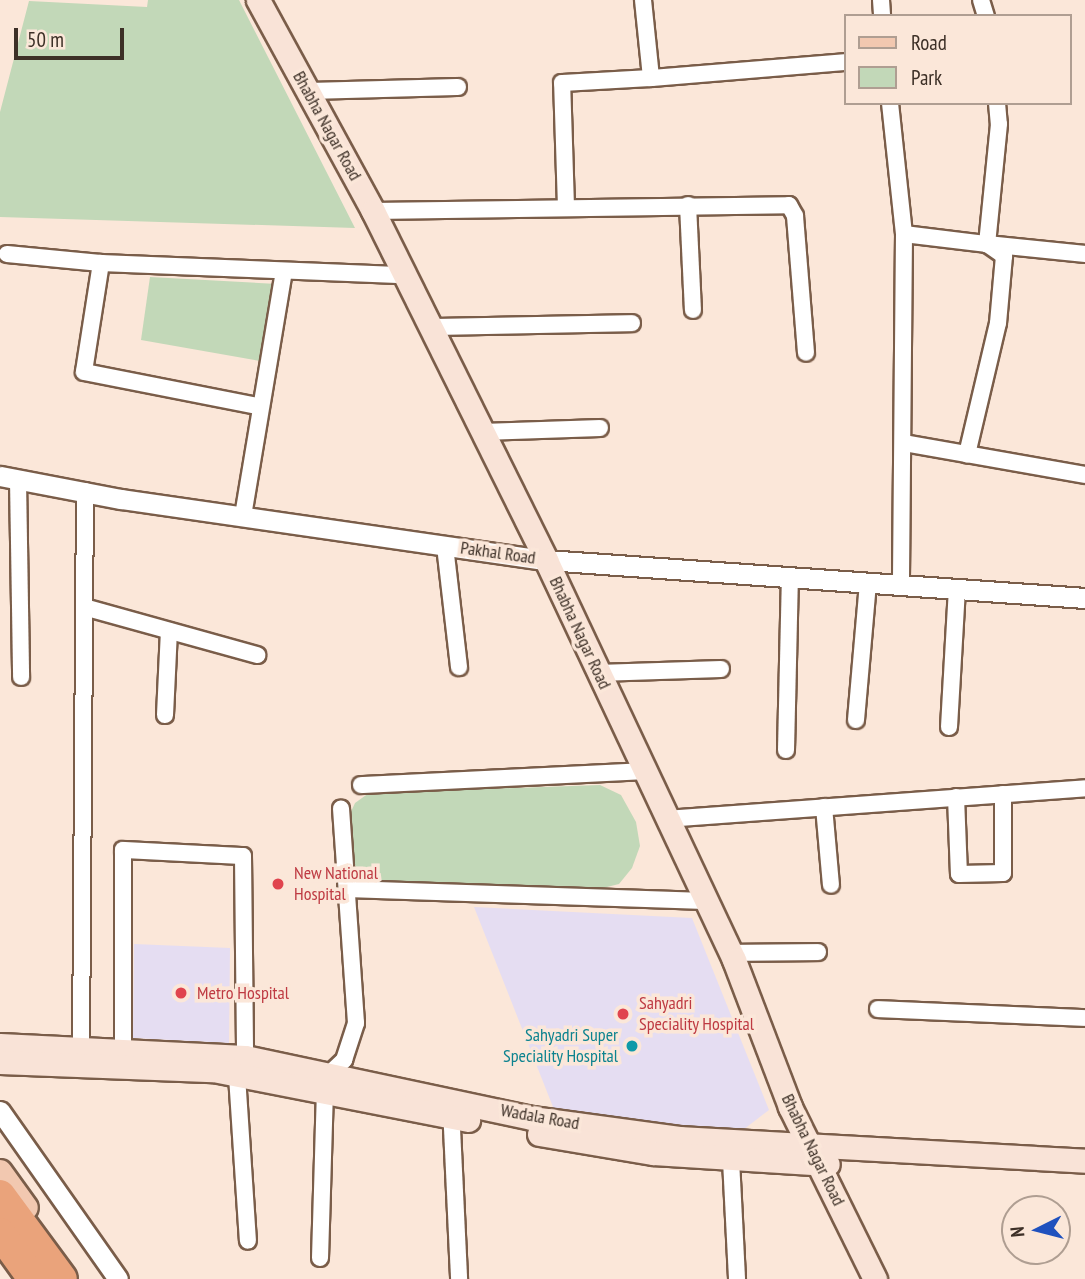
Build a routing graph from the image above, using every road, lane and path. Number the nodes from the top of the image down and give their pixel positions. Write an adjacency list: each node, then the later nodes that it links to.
1 (258, 0): 6 (main road, Bhabha Nagar Road)
2 (643, 0): 4 (street)
3 (844, 62): 4 (street)
4 (651, 78): 10 (street)
5 (458, 87): 6 (street)
6 (308, 91): 11 (main road, Bhabha Nagar Road)
7 (890, 105): 12 (street)
8 (997, 105): 13 (street)
9 (688, 205): 10 (street); 19 (street); 22 (street)
10 (566, 207): 11 (street)
11 (373, 211): 18 (main road, Bhabha Nagar Road)
12 (904, 234): 13 (street); 26 (street)
13 (987, 244): 15 (street); 27 (street)
14 (7, 254): 16 (street)
15 (1085, 254)
16 (101, 263): 17 (street); 23 (street)
17 (284, 271): 18 (street); 23 (street)
18 (404, 275): 21 (main road, Bhabha Nagar Road)
19 (693, 310)
20 (632, 323): 21 (street)
21 (430, 327): 25 (main road, Bhabha Nagar Road)
22 (806, 353)
23 (258, 406): 31 (street)
24 (600, 428): 25 (street)
25 (482, 432): 33 (main road, Bhabha Nagar Road)
26 (904, 443): 27 (street); 36 (street)
27 (967, 454): 28 (street)
28 (1085, 475)
29 (9, 477): 30 (street, Pakhal Road); 45 (street)
30 (85, 491): 31 (street, Pakhal Road); 39 (street)
31 (243, 516): 32 (street, Pakhal Road)
32 (445, 546): 33 (street, Pakhal Road); 42 (street)
33 (546, 560): 34 (street, Pakhal Road); 44 (main road, Bhabha Nagar Road)
34 (790, 578): 35 (street, Pakhal Road); 49 (street)
35 (868, 584): 36 (street, Pakhal Road); 47 (street)
36 (901, 586): 37 (street, Pakhal Road)
37 (957, 590): 38 (street, Pakhal Road); 48 (street)
38 (1085, 598)
39 (85, 607): 40 (street); 66 (street)
40 (169, 631): 41 (street); 46 (street)
41 (257, 655)
42 (459, 667)
43 (721, 669): 44 (street)
44 (598, 673): 50 (main road, Bhabha Nagar Road)
45 (22, 677)
46 (164, 715)
47 (856, 720)
48 (949, 727)
49 (786, 750)
50 (644, 771): 51 (street); 57 (main road, Bhabha Nagar Road)
51 (360, 785)
52 (1085, 788): 53 (street)
53 (1003, 794): 54 (street); 54 (street)
54 (956, 797): 55 (street)
55 (824, 807): 57 (street); 58 (street)
56 (341, 809): 59 (street)
57 (667, 819): 60 (main road, Bhabha Nagar Road)
58 (831, 885)
59 (347, 889): 60 (street); 70 (street)
60 (705, 901): 62 (main road, Bhabha Nagar Road)
61 (818, 952): 62 (street)
62 (729, 953): 73 (main road, Bhabha Nagar Road)
63 (878, 1009): 64 (street)
64 (1085, 1018)
65 (0, 1045): 66 (main road, Wadala Road)
66 (81, 1047): 67 (main road, Wadala Road)
67 (123, 1049): 69 (main road, Wadala Road); 69 (street)
68 (0, 1062): 69 (main road, Wadala Road)
69 (241, 1066): 70 (main road, Wadala Road); 80 (street)
70 (327, 1083): 71 (main road, Wadala Road); 82 (street)
71 (451, 1109): 73 (main road, Wadala Road); 74 (main road, Wadala Road); 88 (street)
72 (0, 1111): 87 (street)
73 (815, 1156): 74 (main road, Wadala Road); 75 (main road, Wadala Road); 77 (main road, Wadala Road); 90 (main road, Bhabha Nagar Road)
74 (731, 1160): 89 (street)
75 (1085, 1161)
76 (0, 1172): 86 (main road)
77 (1085, 1173)
78 (0, 1195): 85 (highway)
79 (0, 1233): 84 (highway)
80 (248, 1241)
81 (0, 1254): 83 (main road)
82 (320, 1258)
83 (18, 1279)
84 (33, 1279)
85 (62, 1279)
86 (76, 1279)
87 (118, 1279)
88 (459, 1279)
89 (737, 1279)
90 (875, 1279)

